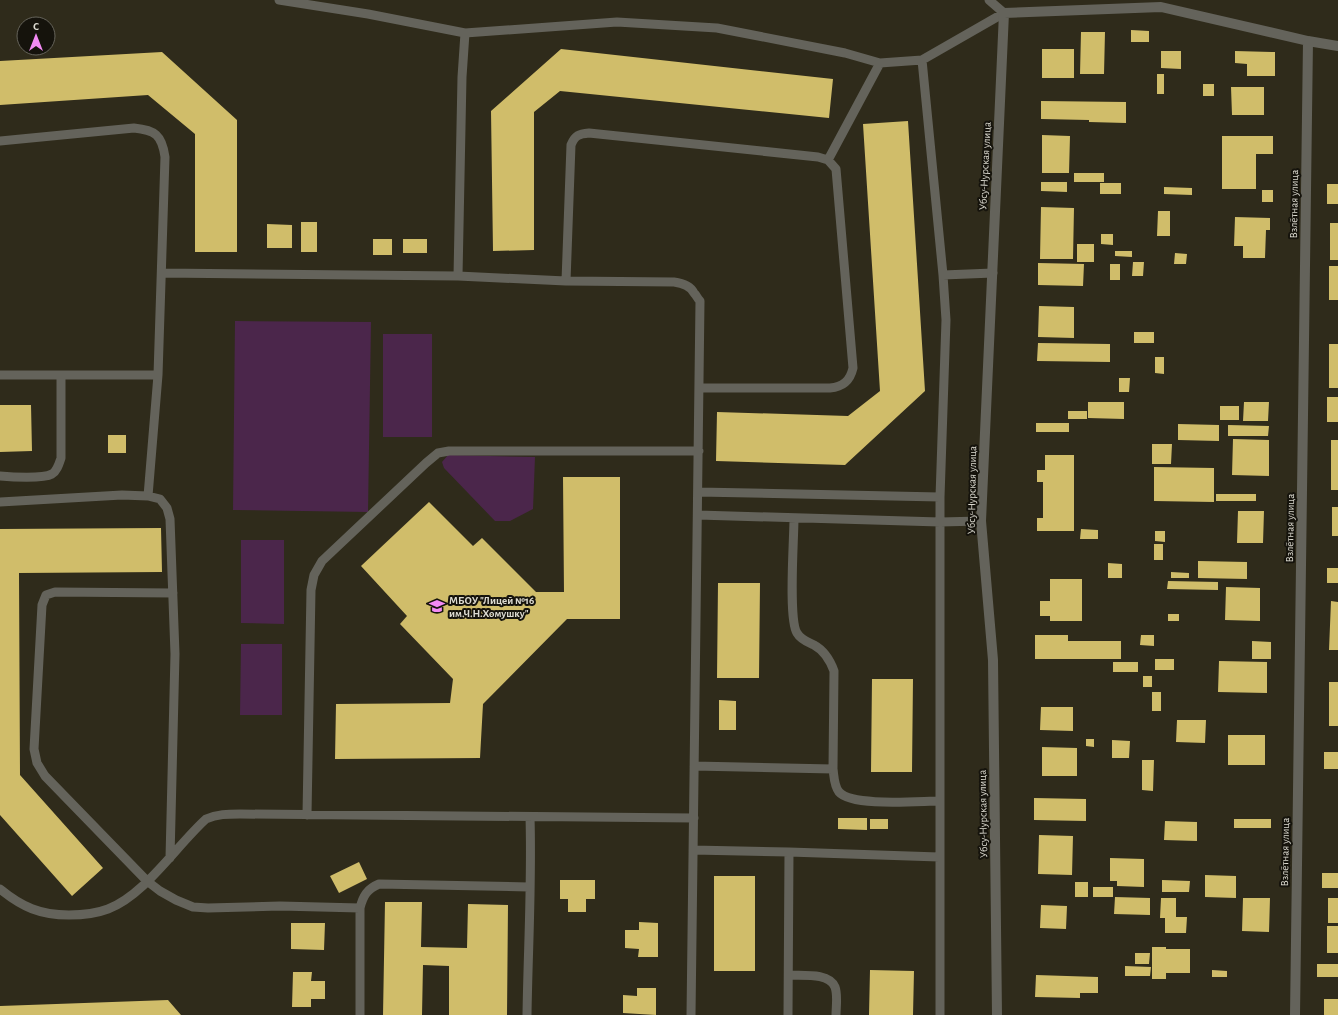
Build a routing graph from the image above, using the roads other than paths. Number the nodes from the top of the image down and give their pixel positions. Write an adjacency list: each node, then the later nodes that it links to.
1 (279, 0): 4 (lane)
2 (989, 0): 3 (lane)
3 (1004, 13): 5 (street); 7 (lane); 12 (street, Убсу-Нурская улица)
4 (465, 33): 8 (lane); 14 (lane)
5 (1308, 41): 6 (street); 53 (street, Взлётная улица)
6 (1338, 46)
7 (922, 60): 8 (lane); 13 (lane)
8 (880, 62): 10 (lane)
9 (0, 140): 11 (lane)
10 (828, 160): 15 (lane); 19 (lane)
11 (162, 273): 14 (lane); 18 (lane)
12 (993, 273): 13 (lane); 28 (street, Убсу-Нурская улица)
13 (943, 275): 24 (lane)
14 (458, 276): 15 (lane)
15 (566, 281): 19 (lane)
16 (0, 375): 17 (lane)
17 (61, 375): 18 (lane); 21 (lane)
18 (158, 375): 23 (lane)
19 (699, 388): 20 (lane)
20 (699, 451): 22 (lane); 34 (lane)
21 (0, 476)
22 (698, 492): 24 (lane); 26 (lane)
23 (148, 496): 25 (lane); 30 (lane)
24 (940, 497): 29 (lane)
25 (0, 502)
26 (698, 515): 27 (lane); 31 (lane)
27 (794, 518): 29 (lane); 32 (lane)
28 (981, 521): 29 (lane); 52 (street, Убсу-Нурская улица)
29 (940, 522): 33 (lane)
30 (173, 592): 40 (lane); 41 (lane)
31 (694, 766): 32 (lane); 36 (lane)
32 (833, 769): 33 (lane)
33 (940, 801): 39 (lane)
34 (307, 815): 35 (lane); 40 (lane)
35 (530, 817): 36 (lane); 42 (lane)
36 (694, 818): 37 (lane)
37 (693, 850): 38 (lane); 48 (lane)
38 (789, 852): 39 (lane); 45 (lane)
39 (939, 856): 51 (lane)
40 (170, 858): 41 (lane)
41 (146, 881): 43 (lane); 44 (lane)
42 (530, 887): 44 (lane); 47 (lane)
43 (0, 889)
44 (360, 908): 46 (lane)
45 (788, 975): 49 (lane); 50 (lane)
46 (360, 1015)
47 (528, 1015)
48 (691, 1015)
49 (788, 1015)
50 (836, 1015)
51 (940, 1015)
52 (997, 1015)
53 (1295, 1015)

